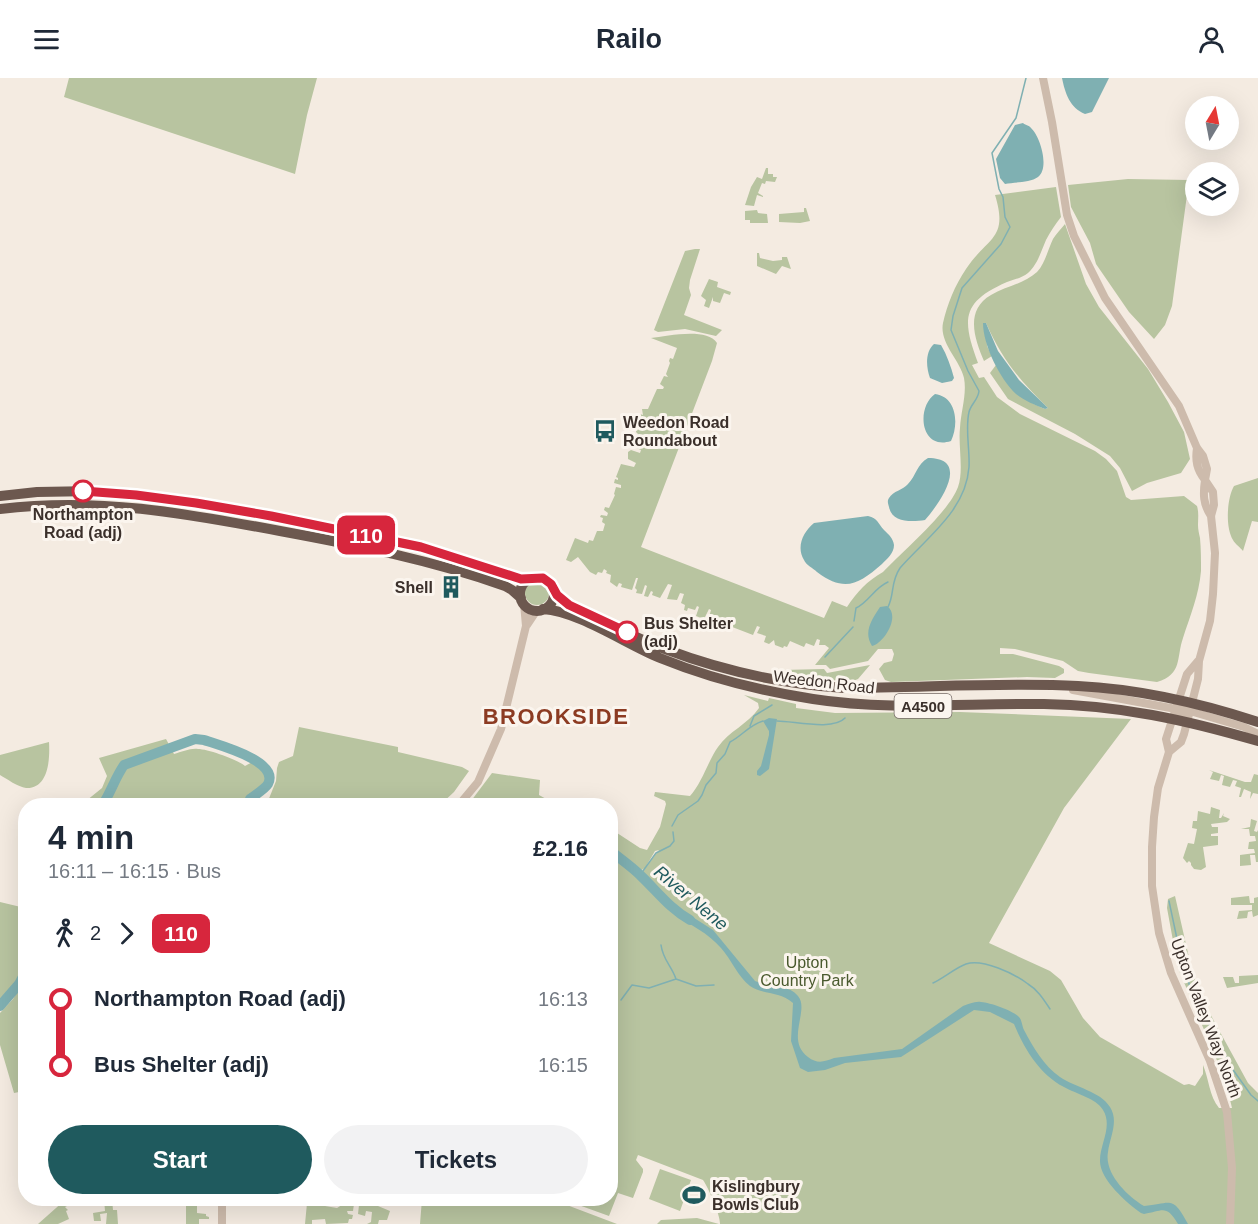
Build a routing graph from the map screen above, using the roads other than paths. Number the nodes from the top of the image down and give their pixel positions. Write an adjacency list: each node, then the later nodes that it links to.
1 (1043, 78): 9 (street)
2 (0, 496): 4 (highway)
3 (0, 509): 6 (highway)
4 (529, 579): 5 (highway); 6 (highway)
5 (553, 588): 7 (highway); 10 (highway, Weedon Road / A4500)
6 (522, 601): 7 (highway); 8 (street)
7 (540, 610): 8 (street); 10 (highway, Weedon Road / A4500)
8 (526, 626): 16 (street)
9 (1199, 661): 10 (street, Upton Valley Way North); 11 (street, Upton Valley Way North)
10 (1176, 709): 11 (highway, Weedon Road / A4500); 11 (highway, Weedon Road / A4500); 15 (street, Upton Valley Way North)
11 (1190, 712): 12 (highway, Weedon Road / A4500); 13 (street, Weedon Road); 14 (highway, Weedon Road / A4500); 15 (street, Upton Valley Way North)
12 (1258, 723)
13 (1258, 734)
14 (1258, 741)
15 (1169, 752): 18 (street, Upton Valley Way North)
16 (465, 798)
17 (222, 1206): 19 (street)
18 (1230, 1221)
19 (222, 1224)

